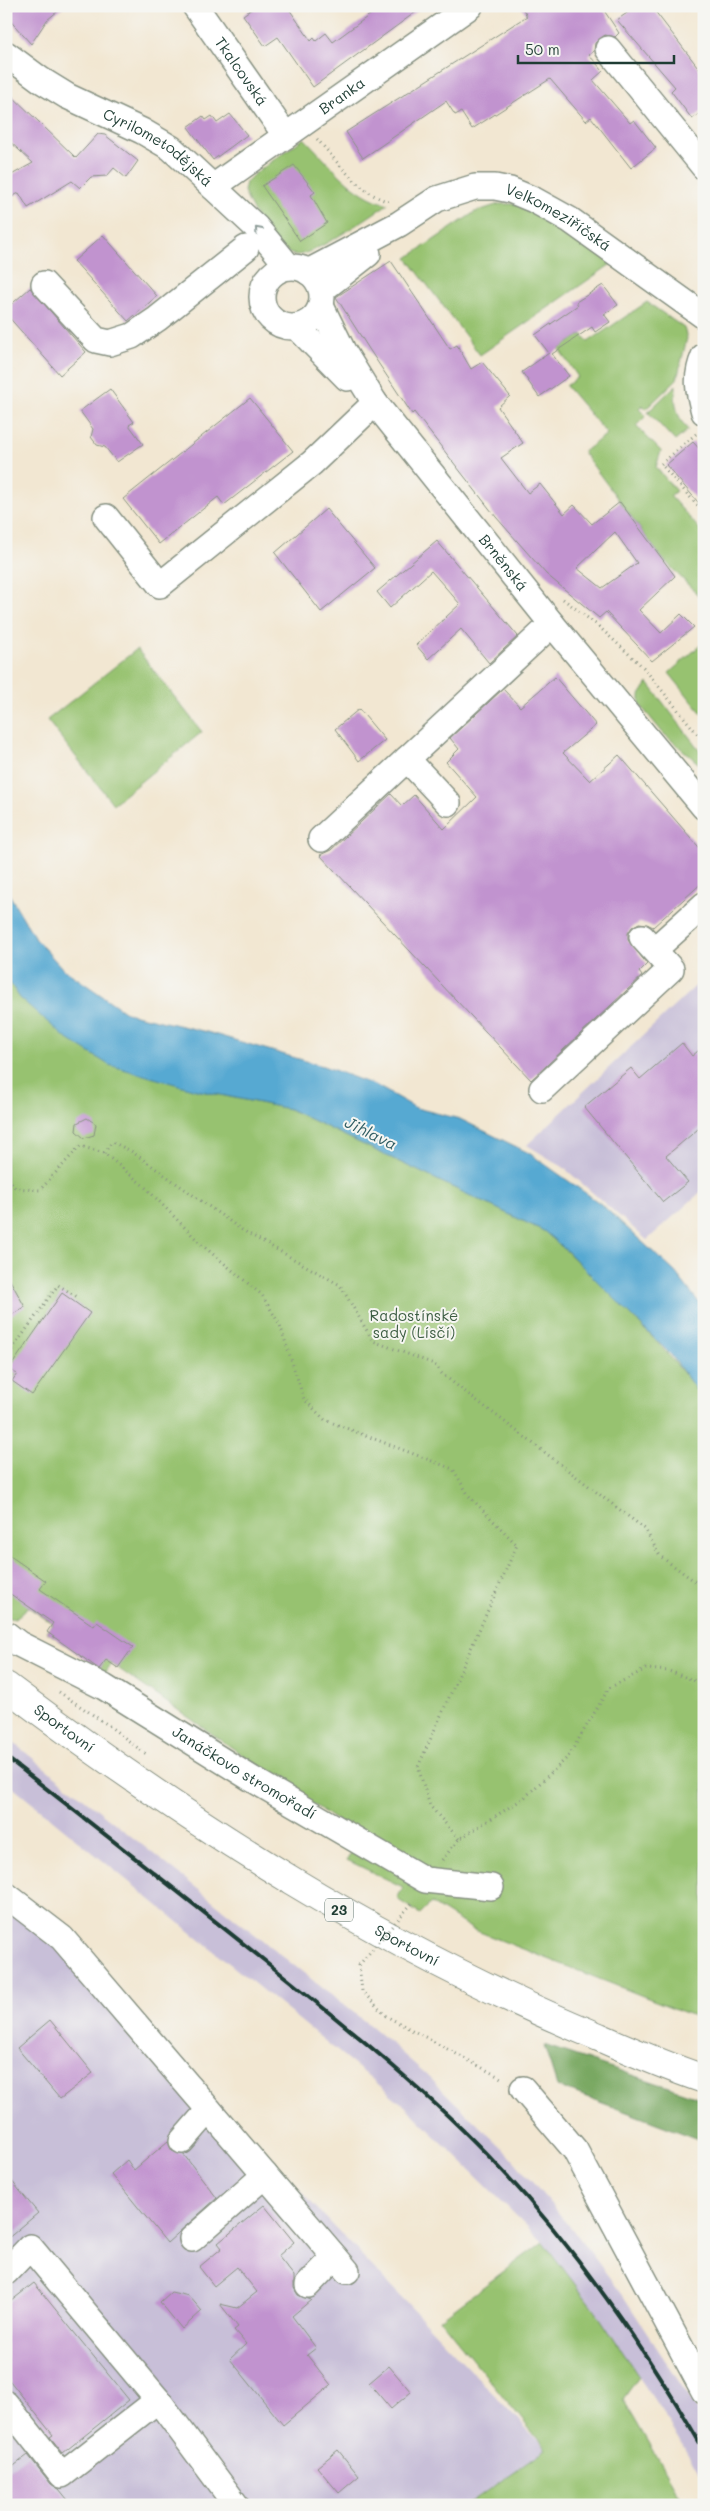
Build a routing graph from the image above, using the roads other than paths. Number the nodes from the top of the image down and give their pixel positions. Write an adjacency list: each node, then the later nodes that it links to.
1 (195, 6): 5 (street, Tkalcovská)
2 (470, 6): 5 (street, Branka)
3 (608, 49): 6 (street)
4 (6, 54): 7 (street, Cyrilometodějská)
5 (295, 130): 7 (street, Branka)
6 (704, 167)
7 (216, 191): 8 (street); 10 (street, Cyrilometodějská, one-way to 7)
8 (246, 248): 9 (street); 11 (street)
9 (44, 284)
10 (310, 284): 11 (street); 12 (street, Velkomeziříčská); 13 (street); 15 (street, Brněnská)
11 (264, 285): 13 (street)
12 (704, 316)
13 (298, 328): 15 (street)
14 (704, 356): 16 (street)
15 (375, 403): 17 (street); 18 (street, Brněnská)
16 (700, 423)
17 (106, 517)
18 (552, 624): 19 (street); 21 (street, Brněnská)
19 (407, 759): 20 (street); 22 (street)
20 (448, 803)
21 (704, 806)
22 (321, 839)
23 (693, 907): 24 (street)
24 (542, 1089)
25 (7, 1638): 27 (street, Janáčkovo stromořadí)
26 (6, 1686): 29 (main road, Sportovní / 23)
27 (491, 1887)
28 (6, 1895): 31 (street)
29 (704, 2078)
30 (523, 2090): 37 (street)
31 (209, 2110): 32 (street); 33 (street)
32 (182, 2141)
33 (265, 2175): 34 (street); 36 (street)
34 (192, 2239)
35 (6, 2272): 38 (street)
36 (308, 2285)
37 (704, 2391)
38 (158, 2400): 39 (street); 40 (street)
39 (6, 2404)
40 (236, 2505)

